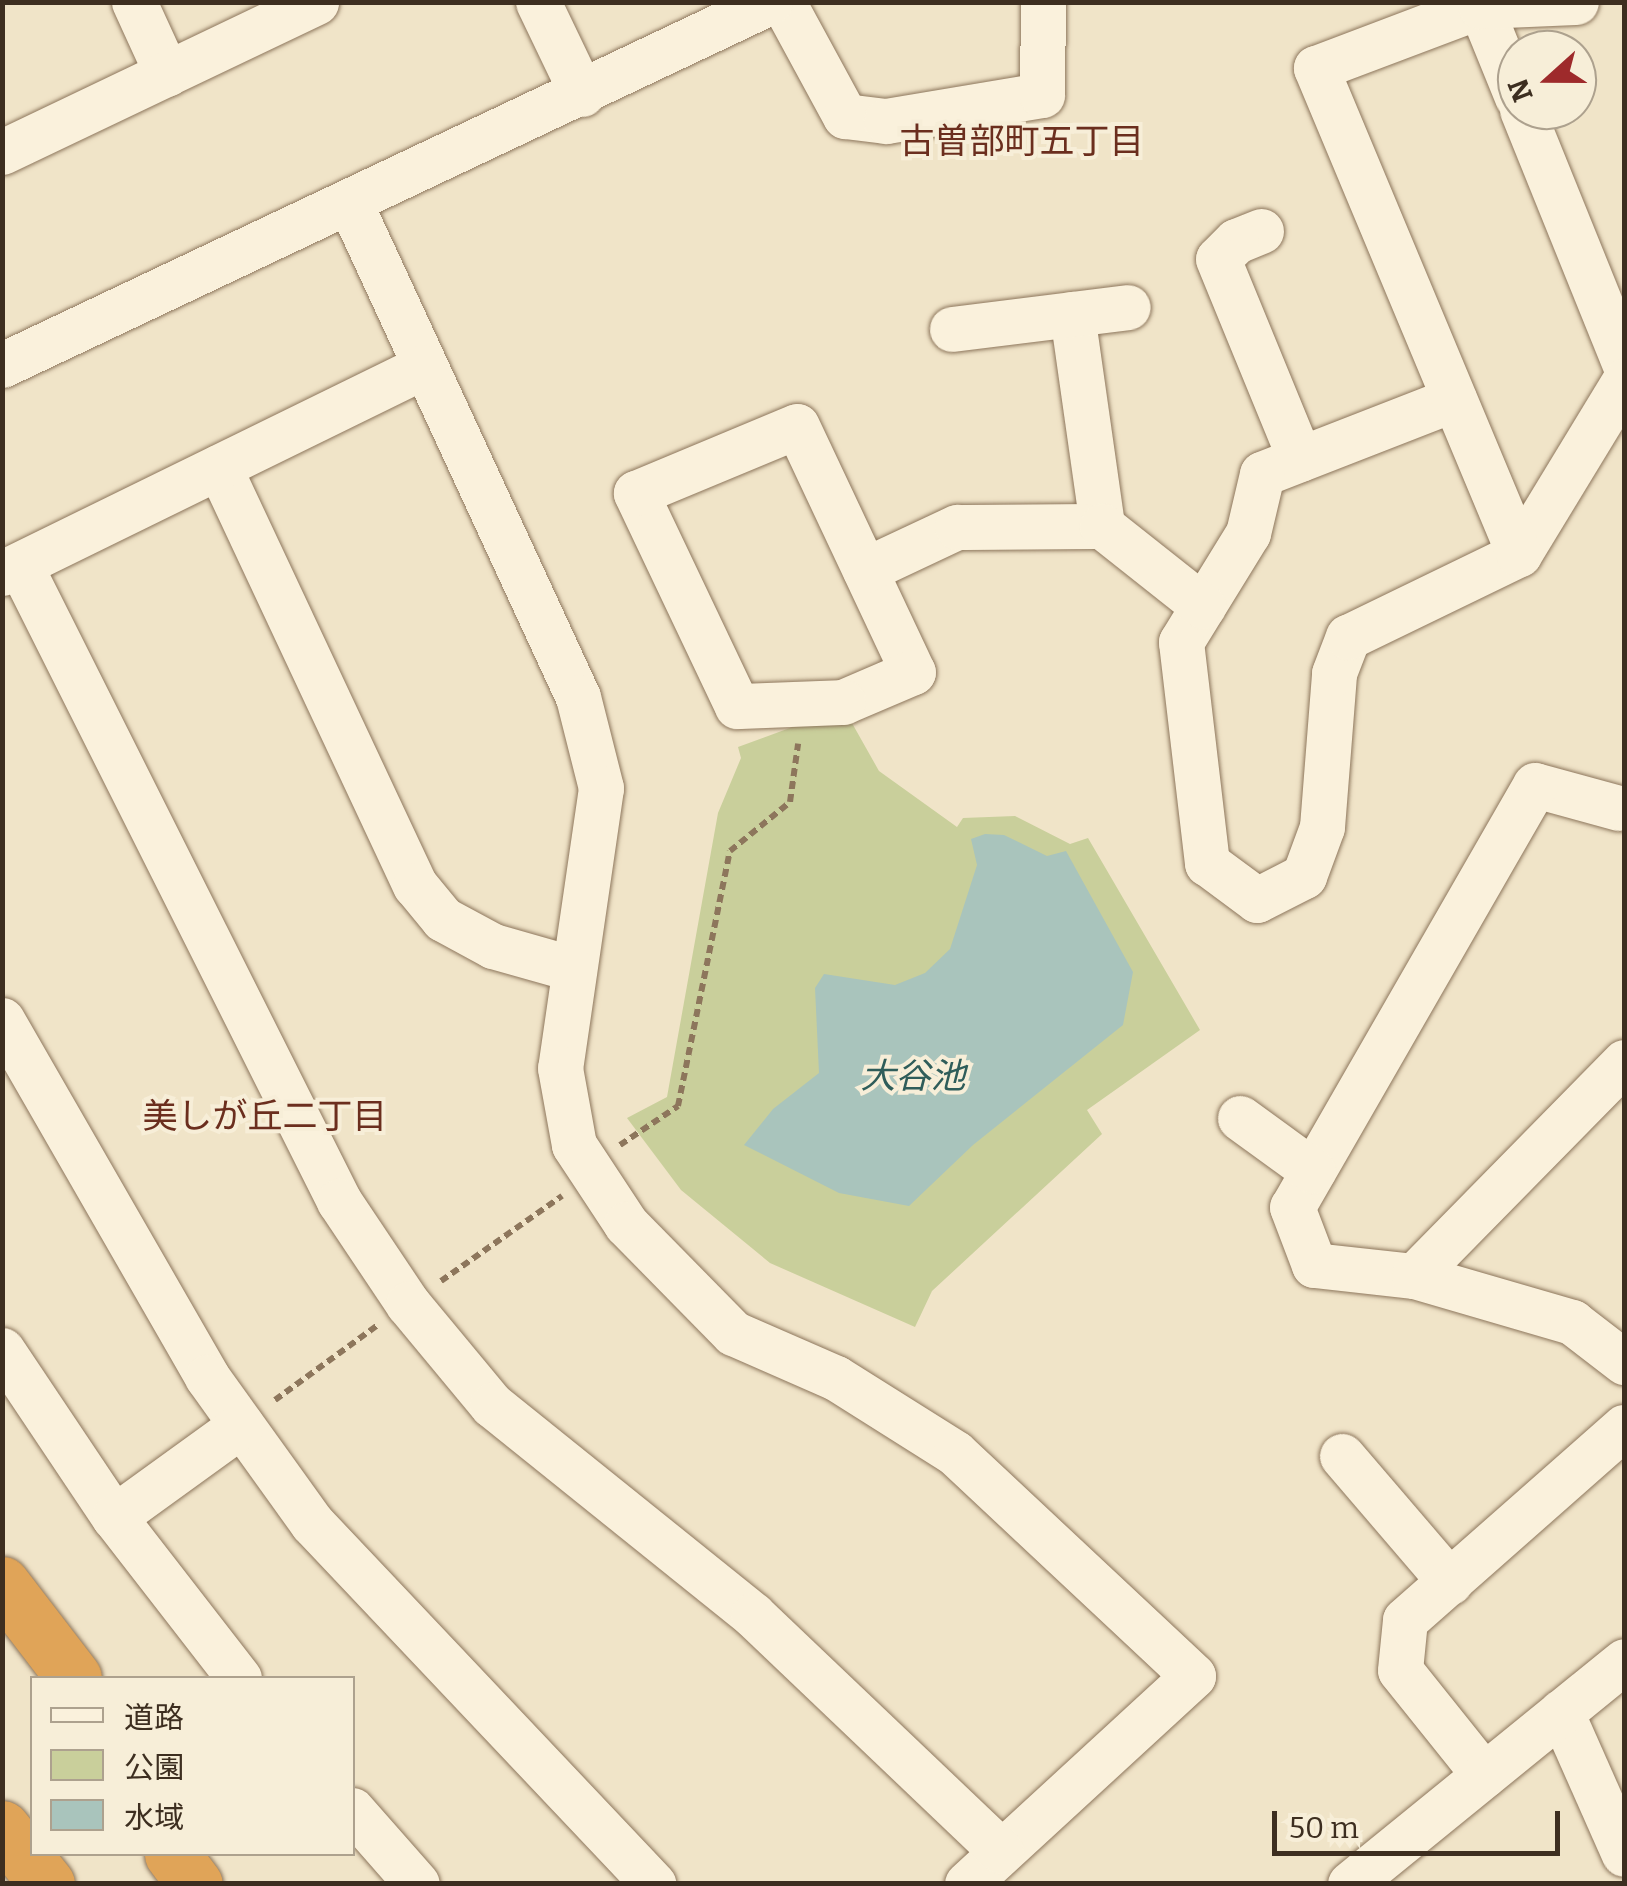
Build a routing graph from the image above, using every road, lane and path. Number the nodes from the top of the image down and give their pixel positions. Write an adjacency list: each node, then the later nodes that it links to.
1 (134, 2): 10 (street)
2 (316, 2): 10 (street)
3 (538, 2): 11 (street)
4 (770, 2): 11 (street)
5 (782, 2): 6 (street)
6 (1044, 2)
7 (1576, 2): 8 (street)
8 (1480, 6): 9 (street); 23 (street)
9 (1497, 48)
10 (167, 74): 13 (street)
11 (582, 94): 14 (street)
12 (1530, 130): 19 (street)
13 (2, 152)
14 (349, 201): 20 (street); 21 (street)
15 (1261, 231): 24 (street)
16 (1128, 307): 17 (street)
17 (1072, 314): 18 (street); 26 (street)
18 (952, 329)
19 (1624, 362)
20 (2, 365)
21 (422, 367): 25 (street); 33 (street)
22 (1624, 382): 27 (street)
23 (1454, 399): 24 (street); 27 (street)
24 (1300, 459): 30 (street)
25 (219, 467): 28 (street); 33 (street)
26 (1102, 526): 29 (street); 30 (street)
27 (1519, 554): 30 (street)
28 (11, 569): 59 (street)
29 (864, 570): 31 (street); 31 (street)
30 (1203, 606)
31 (790, 704): 37 (path)
32 (1623, 810): 38 (street)
33 (571, 968): 37 (street)
34 (2, 1020): 42 (street)
35 (1624, 1062): 39 (street)
36 (1240, 1118): 38 (street)
37 (588, 1166): 59 (street)
38 (1313, 1171): 39 (street)
39 (1414, 1276): 41 (street)
40 (2, 1350): 45 (street)
41 (1624, 1362)
42 (242, 1425): 45 (street); 70 (street)
43 (1624, 1427): 46 (street)
44 (1342, 1456): 46 (street)
45 (114, 1517): 52 (street)
46 (1450, 1582): 54 (street)
47 (2, 1584): 51 (highway)
48 (2, 1633): 50 (highway)
49 (1624, 1662): 53 (street)
50 (36, 1676)
51 (72, 1676)
52 (237, 1676)
53 (1561, 1712): 54 (street); 60 (street)
54 (1484, 1775): 64 (street)
55 (2, 1786): 57 (highway)
56 (355, 1813): 69 (street)
57 (30, 1821)
58 (2, 1828): 65 (highway)
59 (1002, 1851): 71 (street)
60 (1624, 1854)
61 (57, 1856): 66 (highway)
62 (174, 1856): 67 (highway)
63 (206, 1856): 68 (highway)
64 (1376, 1875)
65 (47, 1884)
66 (79, 1884)
67 (195, 1884)
68 (227, 1884)
69 (417, 1884)
70 (653, 1884)
71 (967, 1884)

